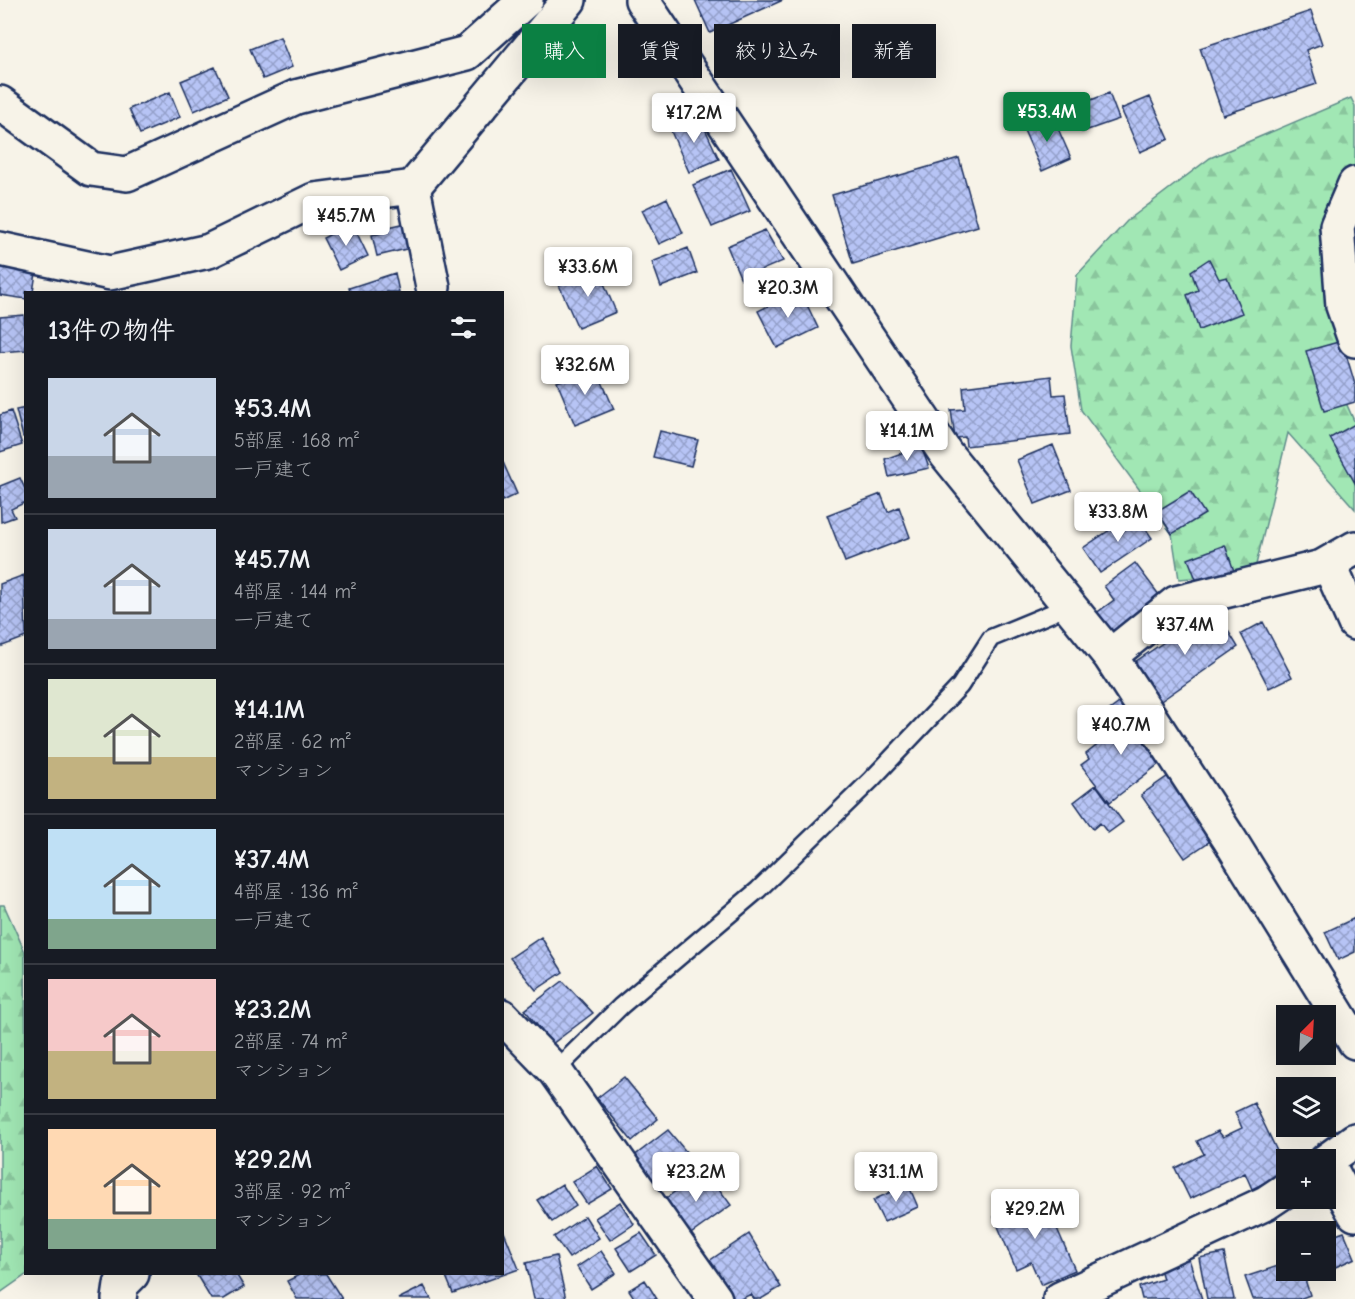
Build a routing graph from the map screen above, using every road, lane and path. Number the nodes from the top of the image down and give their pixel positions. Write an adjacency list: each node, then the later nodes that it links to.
1 (526, 0): 4 (street)
2 (568, 0): 6 (street)
3 (642, 0): 11 (street)
4 (0, 103)
5 (1355, 184): 9 (street)
6 (413, 187): 7 (street); 8 (street)
7 (0, 249)
8 (433, 287)
9 (1355, 340)
10 (1342, 556): 12 (street); 13 (street)
11 (1069, 606): 13 (street); 16 (lane)
12 (1355, 623)
13 (1110, 657): 15 (street)
14 (504, 1018): 16 (street)
15 (1355, 1042)
16 (555, 1071): 25 (street)
17 (1355, 1140): 18 (street)
18 (1336, 1154)
19 (1336, 1179): 21 (street)
20 (1276, 1196): 23 (street)
21 (1355, 1214)
22 (131, 1275): 24 (street)
23 (1117, 1286): 26 (street)
24 (119, 1299)
25 (715, 1299)
26 (1060, 1299)

